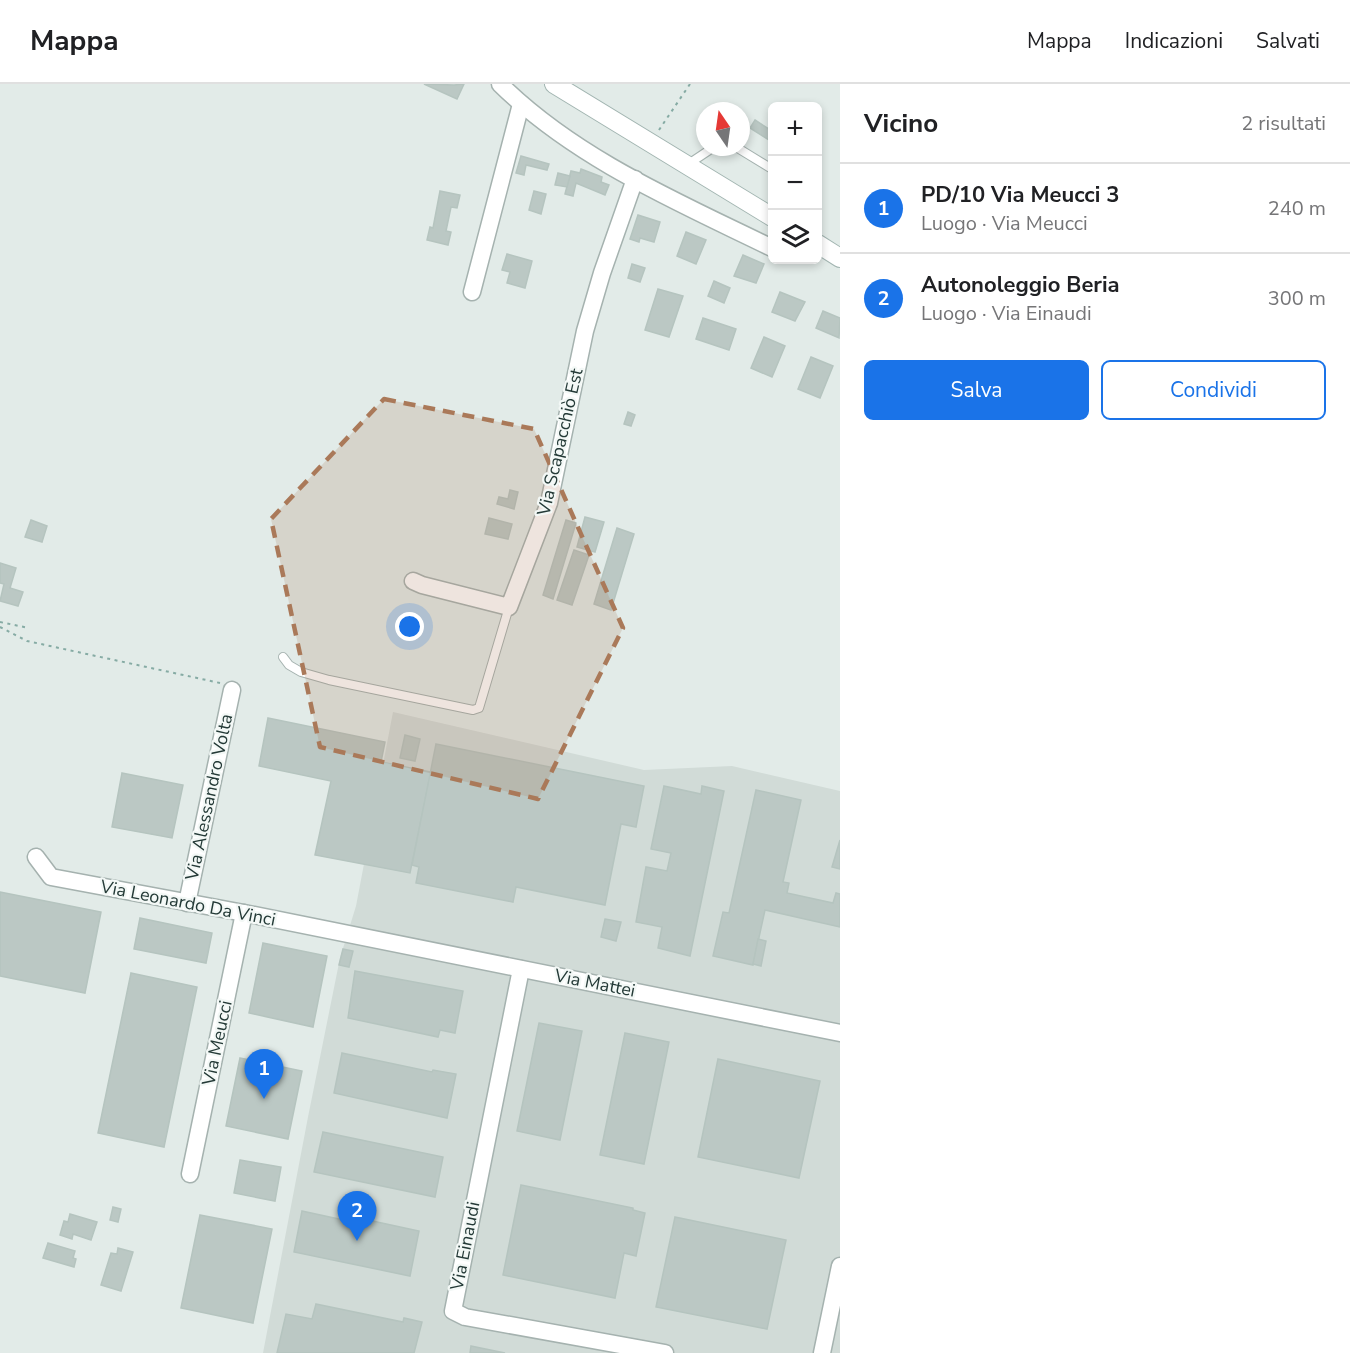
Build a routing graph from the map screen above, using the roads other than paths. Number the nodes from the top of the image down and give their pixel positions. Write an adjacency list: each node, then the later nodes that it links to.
1 (500, 84): 3 (street)
2 (554, 84): 6 (main road)
3 (521, 104): 8 (street); 13 (street)
4 (700, 156): 6 (lane)
5 (750, 156): 7 (lane)
6 (687, 165): 9 (main road)
7 (768, 167)
8 (635, 179): 10 (street); 15 (street, Via Scapacchiò Est)
9 (768, 215)
10 (768, 246)
11 (822, 247): 12 (main road)
12 (840, 258)
13 (472, 291)
14 (413, 581): 15 (street)
15 (509, 607): 16 (lane)
16 (283, 657)
17 (232, 690): 19 (street, Via Alessandro Volta)
18 (36, 857): 19 (street, Via Leonardo Da Vinci)
19 (187, 903): 20 (street, Via Leonardo Da Vinci)
20 (244, 913): 21 (street, Via Leonardo Da Vinci); 24 (street, Via Meucci)
21 (349, 934): 22 (street, Via Mattei)
22 (521, 969): 23 (street, Via Mattei); 26 (street, Via Einaudi)
23 (840, 1033)
24 (190, 1174)
25 (840, 1266): 27 (street)
26 (665, 1353)
27 (822, 1353)

